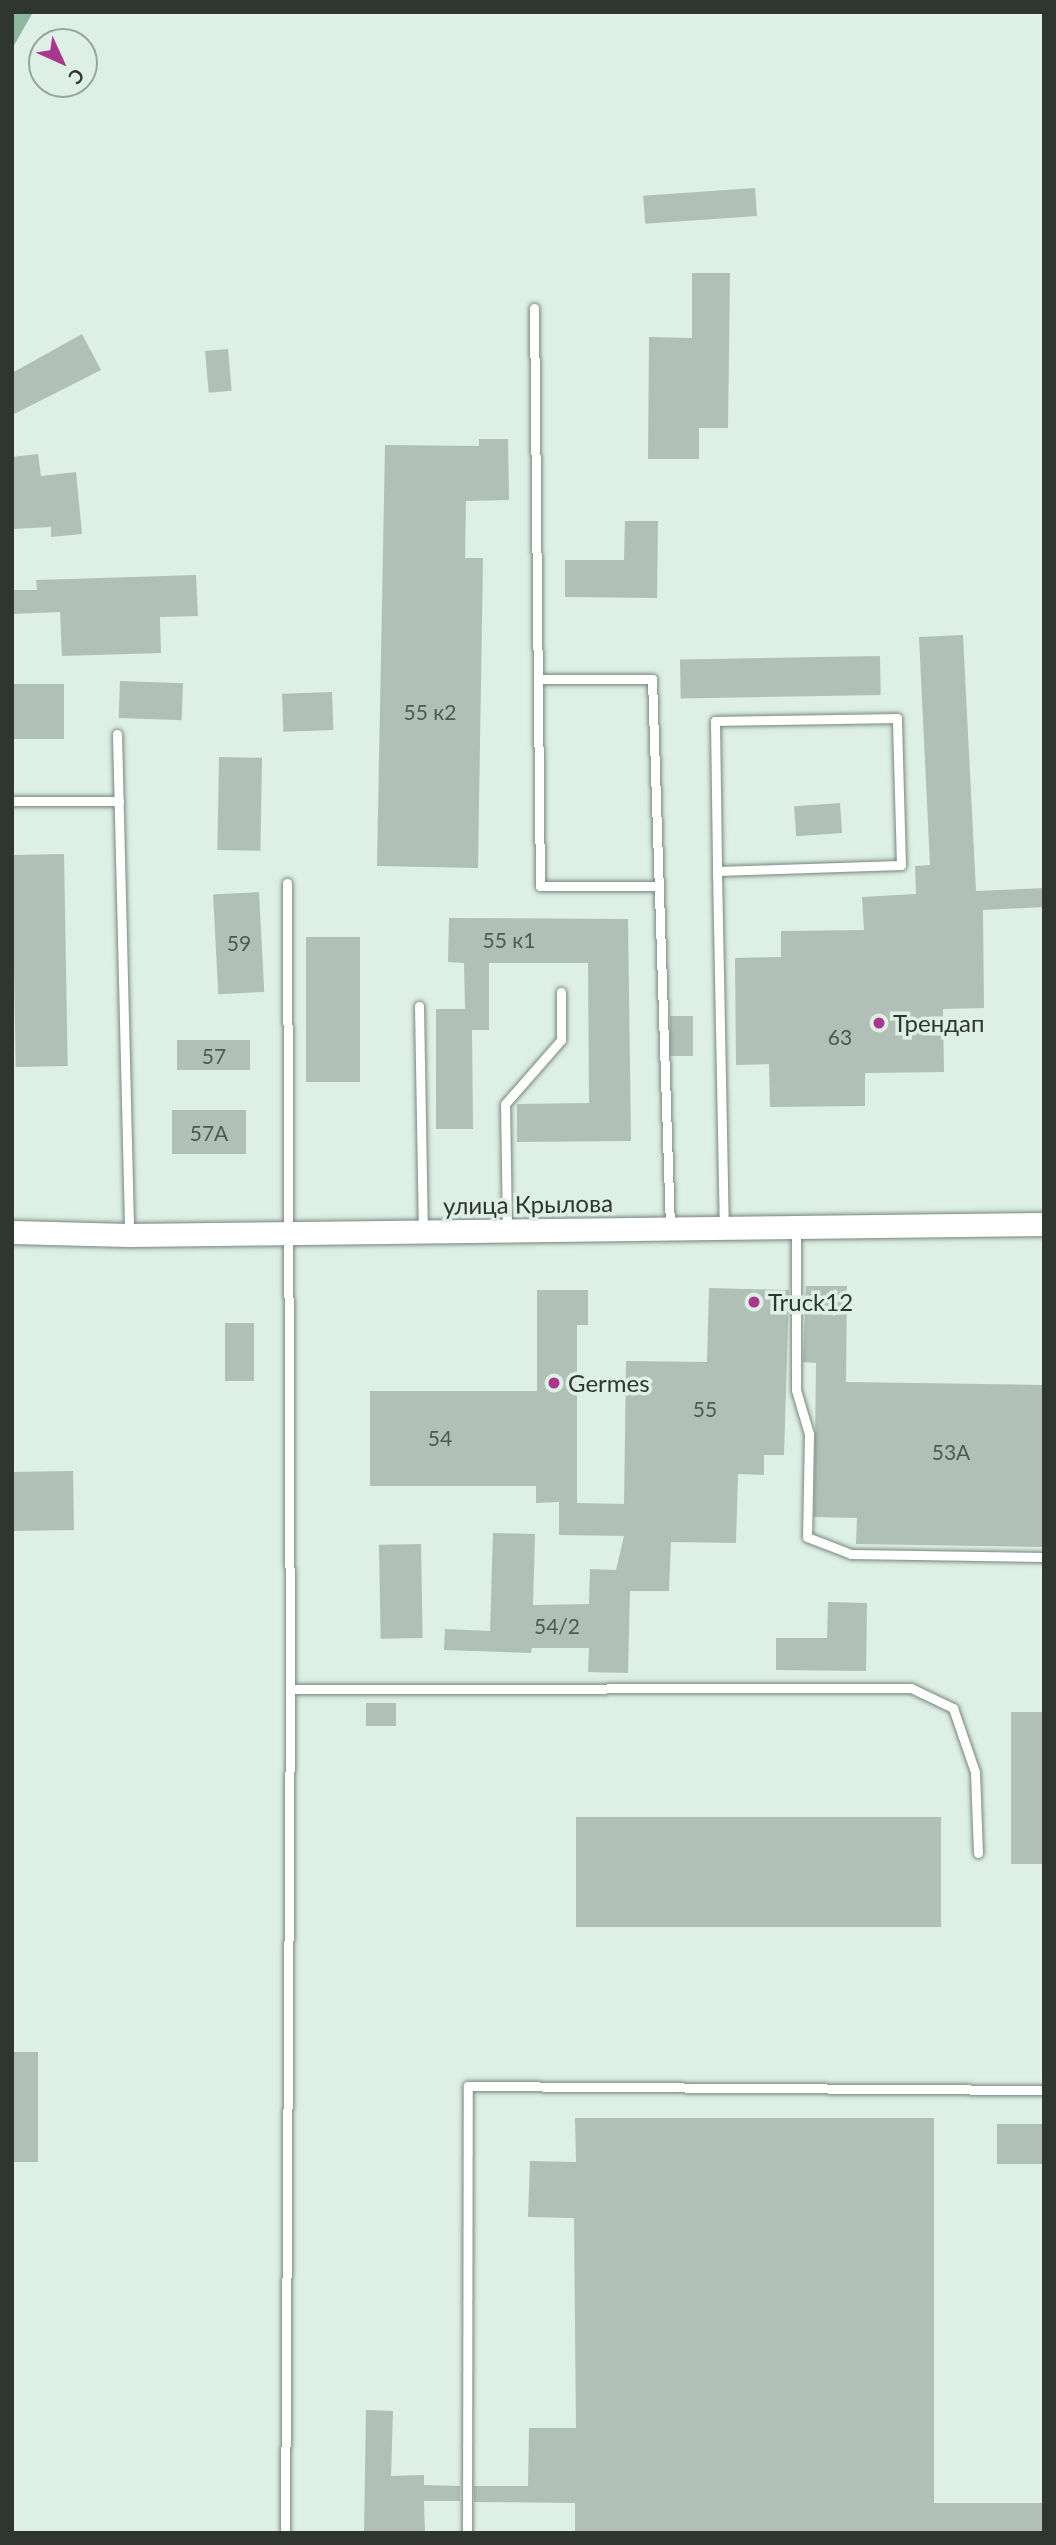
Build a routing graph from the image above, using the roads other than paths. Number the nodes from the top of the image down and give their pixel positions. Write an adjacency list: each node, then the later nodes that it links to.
1 (534, 307): 2 (lane)
2 (538, 680): 8 (lane); 8 (lane)
3 (117, 734): 5 (lane)
4 (12, 801): 5 (lane)
5 (119, 801): 19 (lane)
6 (717, 871): 6 (lane); 14 (lane)
7 (287, 883): 18 (lane)
8 (659, 886): 13 (lane)
9 (561, 992): 15 (lane)
10 (419, 1006): 16 (lane)
11 (1044, 1224): 12 (street, улица Крылова)
12 (796, 1227): 14 (street, улица Крылова); 20 (lane)
13 (670, 1228): 14 (street, улица Крылова); 15 (street, улица Крылова)
14 (724, 1228)
15 (507, 1230): 16 (street, улица Крылова)
16 (423, 1231): 18 (street, улица Крылова)
17 (12, 1232): 19 (street, улица Крылова)
18 (290, 1233): 19 (street, улица Крылова); 21 (lane)
19 (129, 1235)
20 (1044, 1557)
21 (290, 1689): 22 (lane); 24 (lane)
22 (978, 1853)
23 (1044, 2090): 25 (lane)
24 (285, 2533)
25 (467, 2533)

